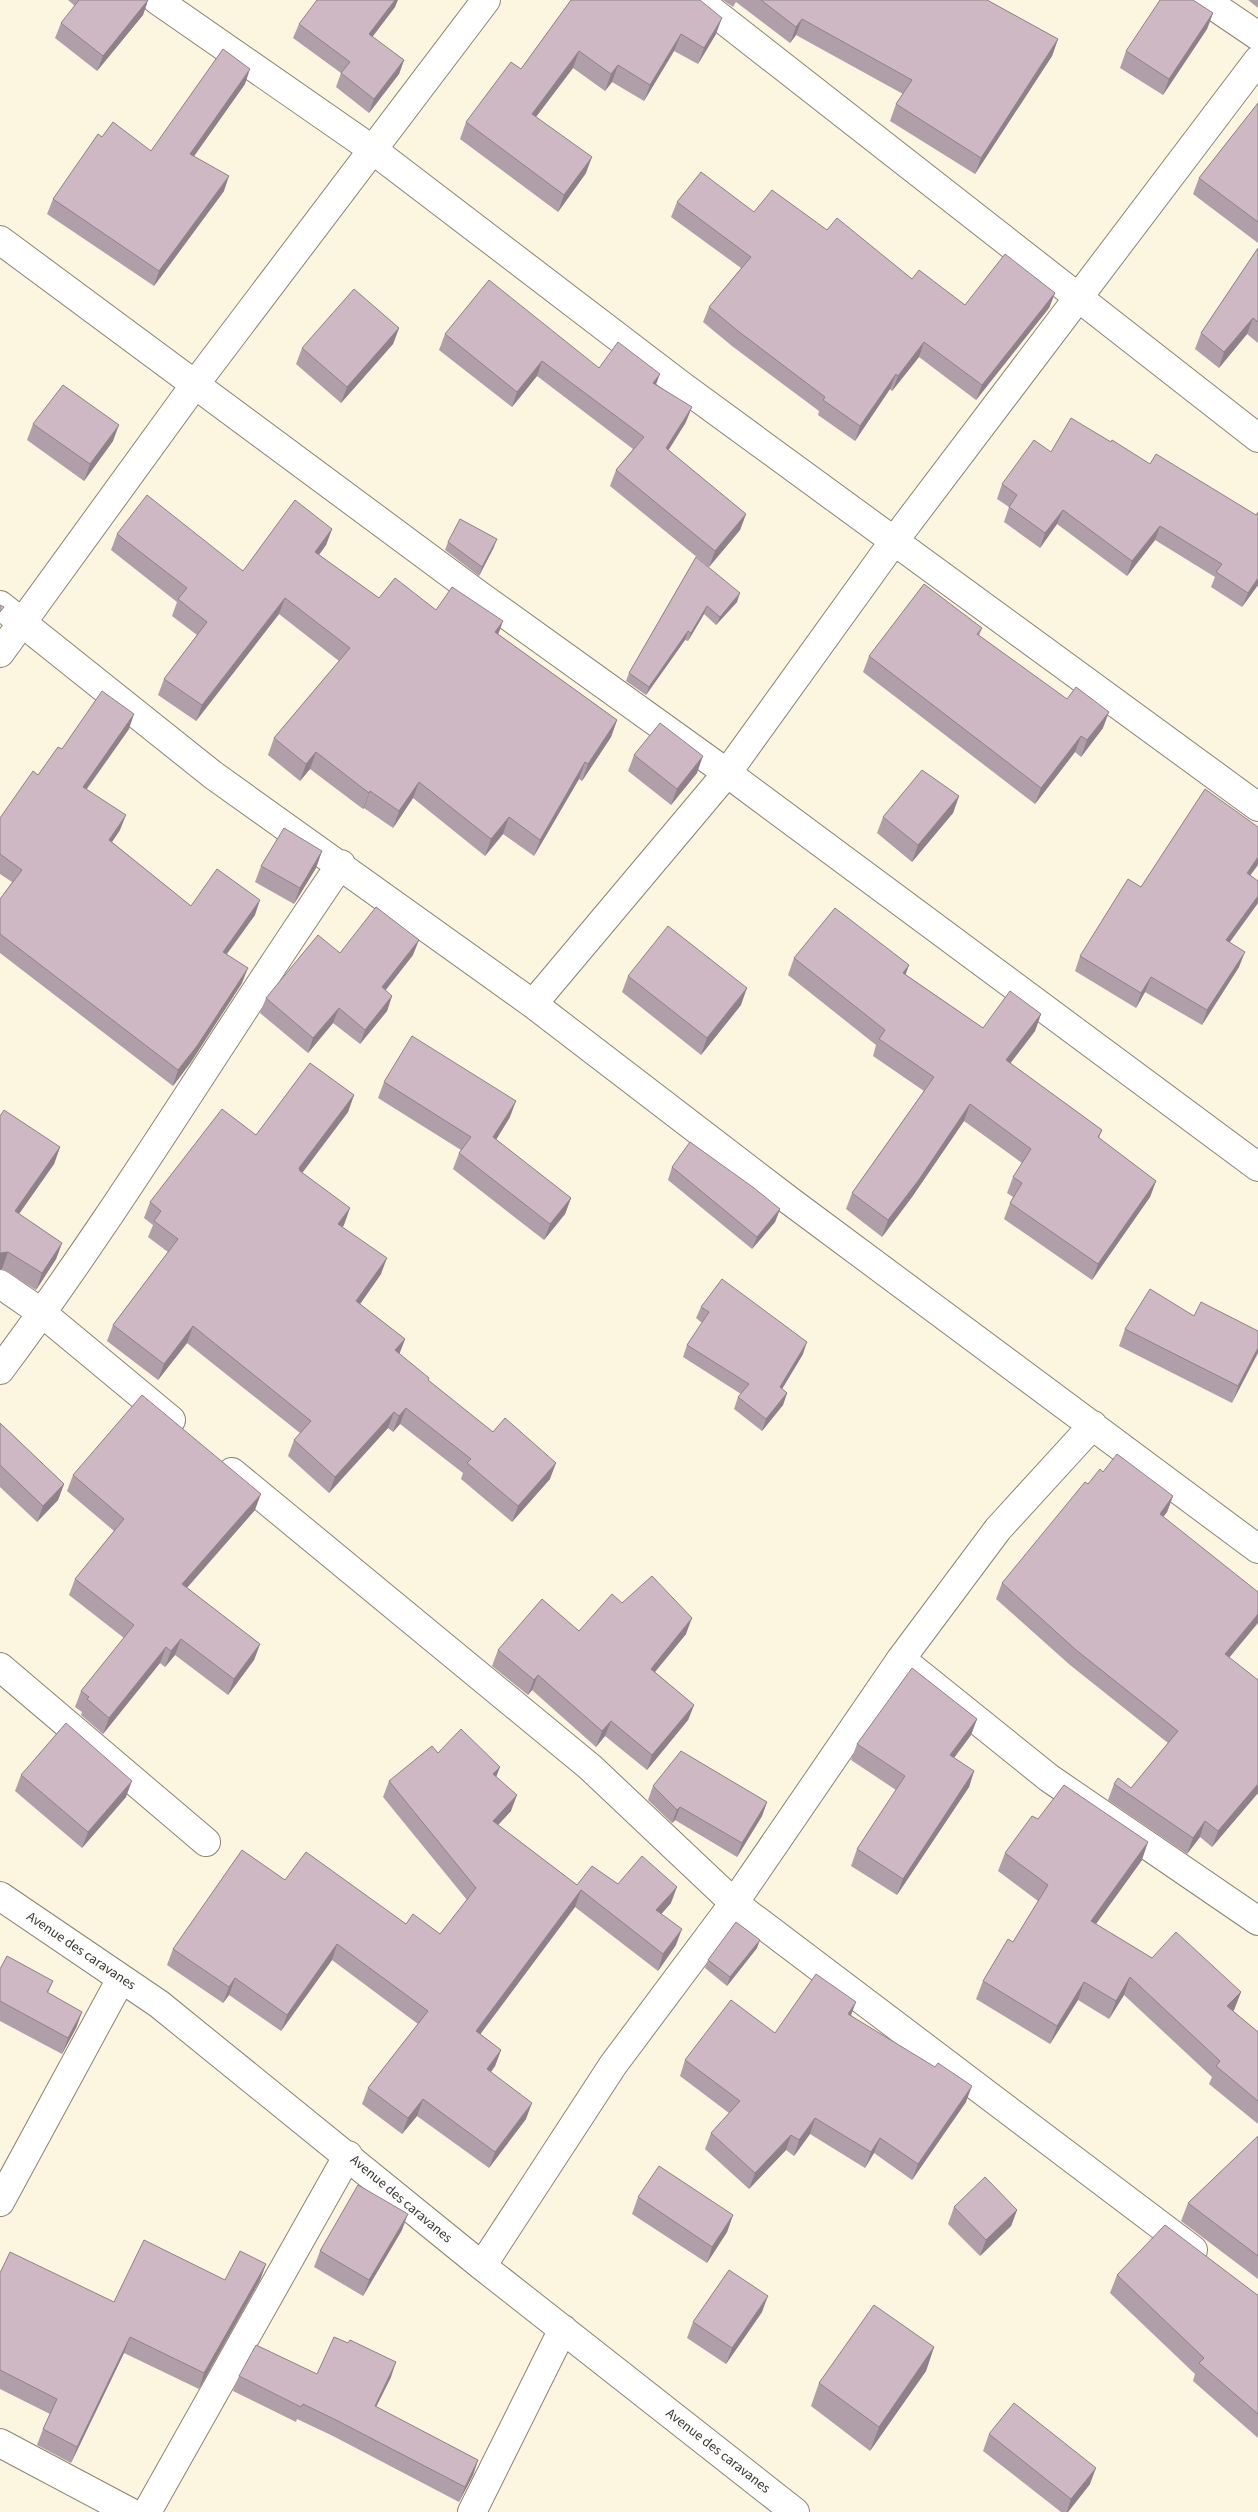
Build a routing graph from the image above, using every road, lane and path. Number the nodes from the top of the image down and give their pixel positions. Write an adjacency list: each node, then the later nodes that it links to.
1 (157, 0): 7 (street)
2 (486, 0): 7 (street)
3 (698, 0): 9 (street)
4 (1205, 0): 5 (street)
5 (1258, 36)
6 (1258, 60): 9 (street)
7 (373, 150): 10 (street); 12 (street)
8 (0, 240): 10 (street)
9 (1078, 298): 11 (street); 12 (street)
10 (196, 383): 14 (street); 16 (street)
11 (1258, 438)
12 (894, 541): 16 (street); 17 (street)
13 (0, 605): 14 (street)
14 (23, 621): 15 (street); 18 (street)
15 (0, 653)
16 (727, 773): 19 (street); 20 (street)
17 (1258, 807)
18 (341, 864): 19 (street); 22 (street)
19 (533, 1004): 24 (street)
20 (1258, 1167)
21 (0, 1284): 22 (street)
22 (42, 1314): 23 (street); 25 (street)
23 (0, 1370)
24 (1094, 1425): 27 (street); 28 (street)
25 (194, 1439)
26 (216, 1458): 32 (street)
27 (1258, 1549)
28 (901, 1659): 32 (street); 33 (street)
29 (0, 1667): 30 (street)
30 (206, 1842)
31 (0, 1896): 34 (street, Avenue des caravanes)
32 (734, 1903): 37 (street); 38 (street)
33 (1258, 1921)
34 (121, 1979): 35 (street, Avenue des caravanes); 36 (street)
35 (348, 2156): 38 (street, Avenue des caravanes); 42 (street)
36 (0, 2202)
37 (1210, 2263)
38 (482, 2266): 39 (street, Avenue des caravanes)
39 (563, 2328): 43 (street); 44 (street, Avenue des caravanes)
40 (0, 2443): 41 (street)
41 (130, 2512)
42 (147, 2512)
43 (472, 2512)
44 (795, 2512)

